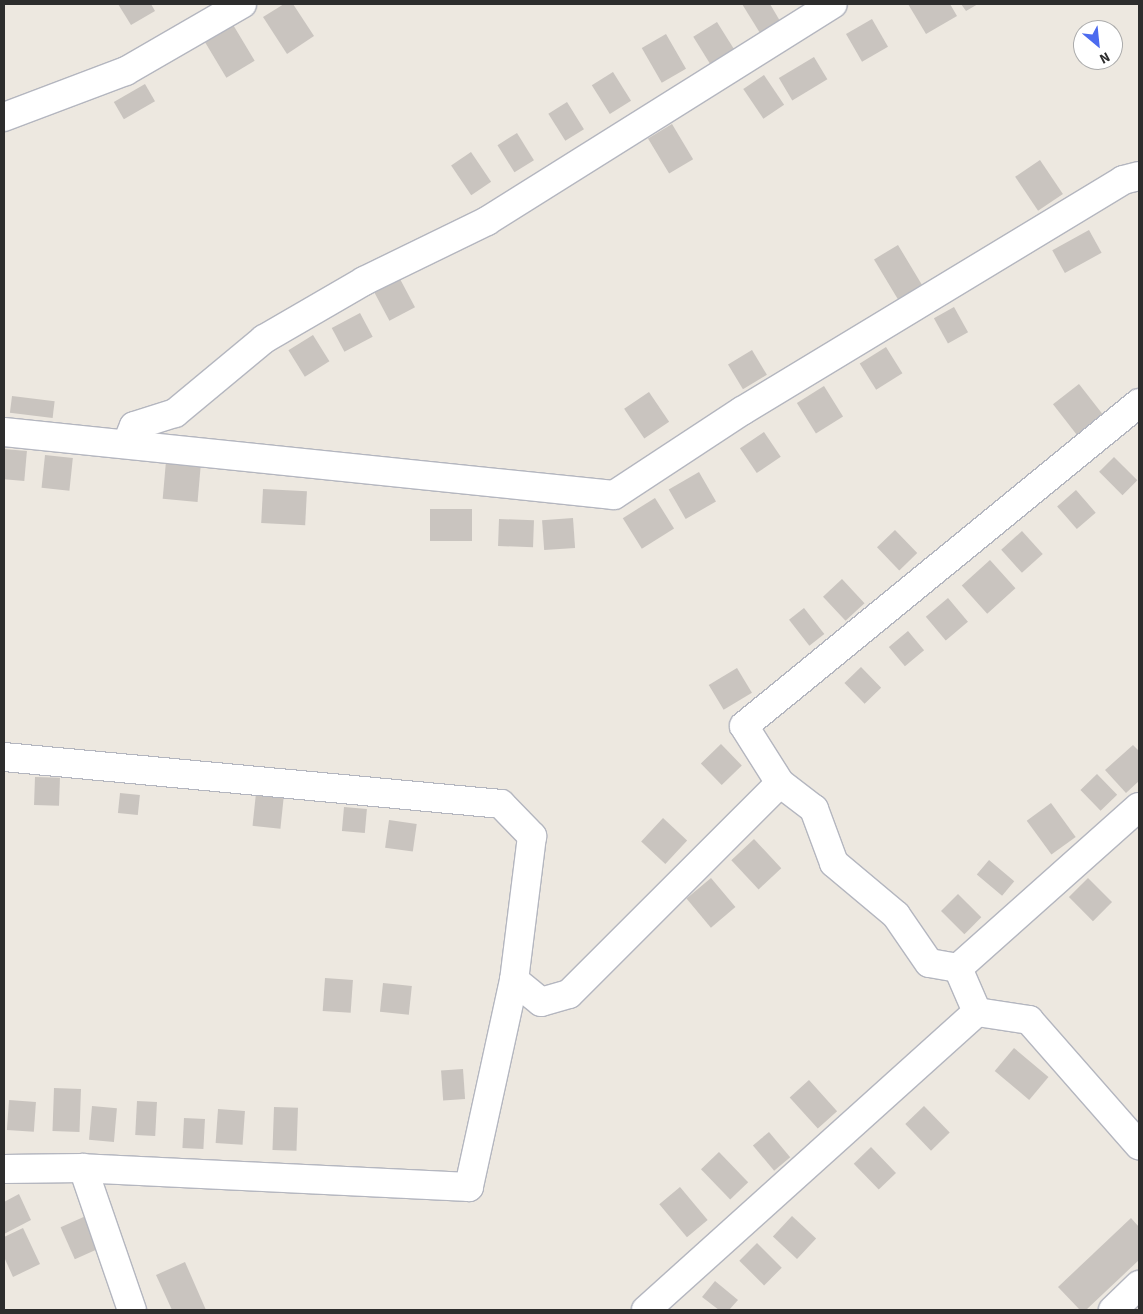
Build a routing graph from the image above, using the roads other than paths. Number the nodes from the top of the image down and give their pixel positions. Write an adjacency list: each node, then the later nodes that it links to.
1 (242, 4): 3 (street)
2 (834, 4): 7 (street)
3 (4, 116)
4 (1139, 176): 7 (street)
5 (1139, 403): 9 (street)
6 (4, 432): 7 (street)
7 (128, 442)
8 (4, 758): 12 (street)
9 (780, 783): 11 (street); 12 (street)
10 (1139, 807): 11 (street)
11 (958, 968): 13 (street)
12 (514, 980): 15 (street)
13 (977, 1012): 14 (street); 19 (street)
14 (1139, 1145)
15 (83, 1168): 16 (street); 18 (street)
16 (4, 1169)
17 (1139, 1285): 20 (street)
18 (132, 1310)
19 (646, 1310)
20 (1113, 1310)

